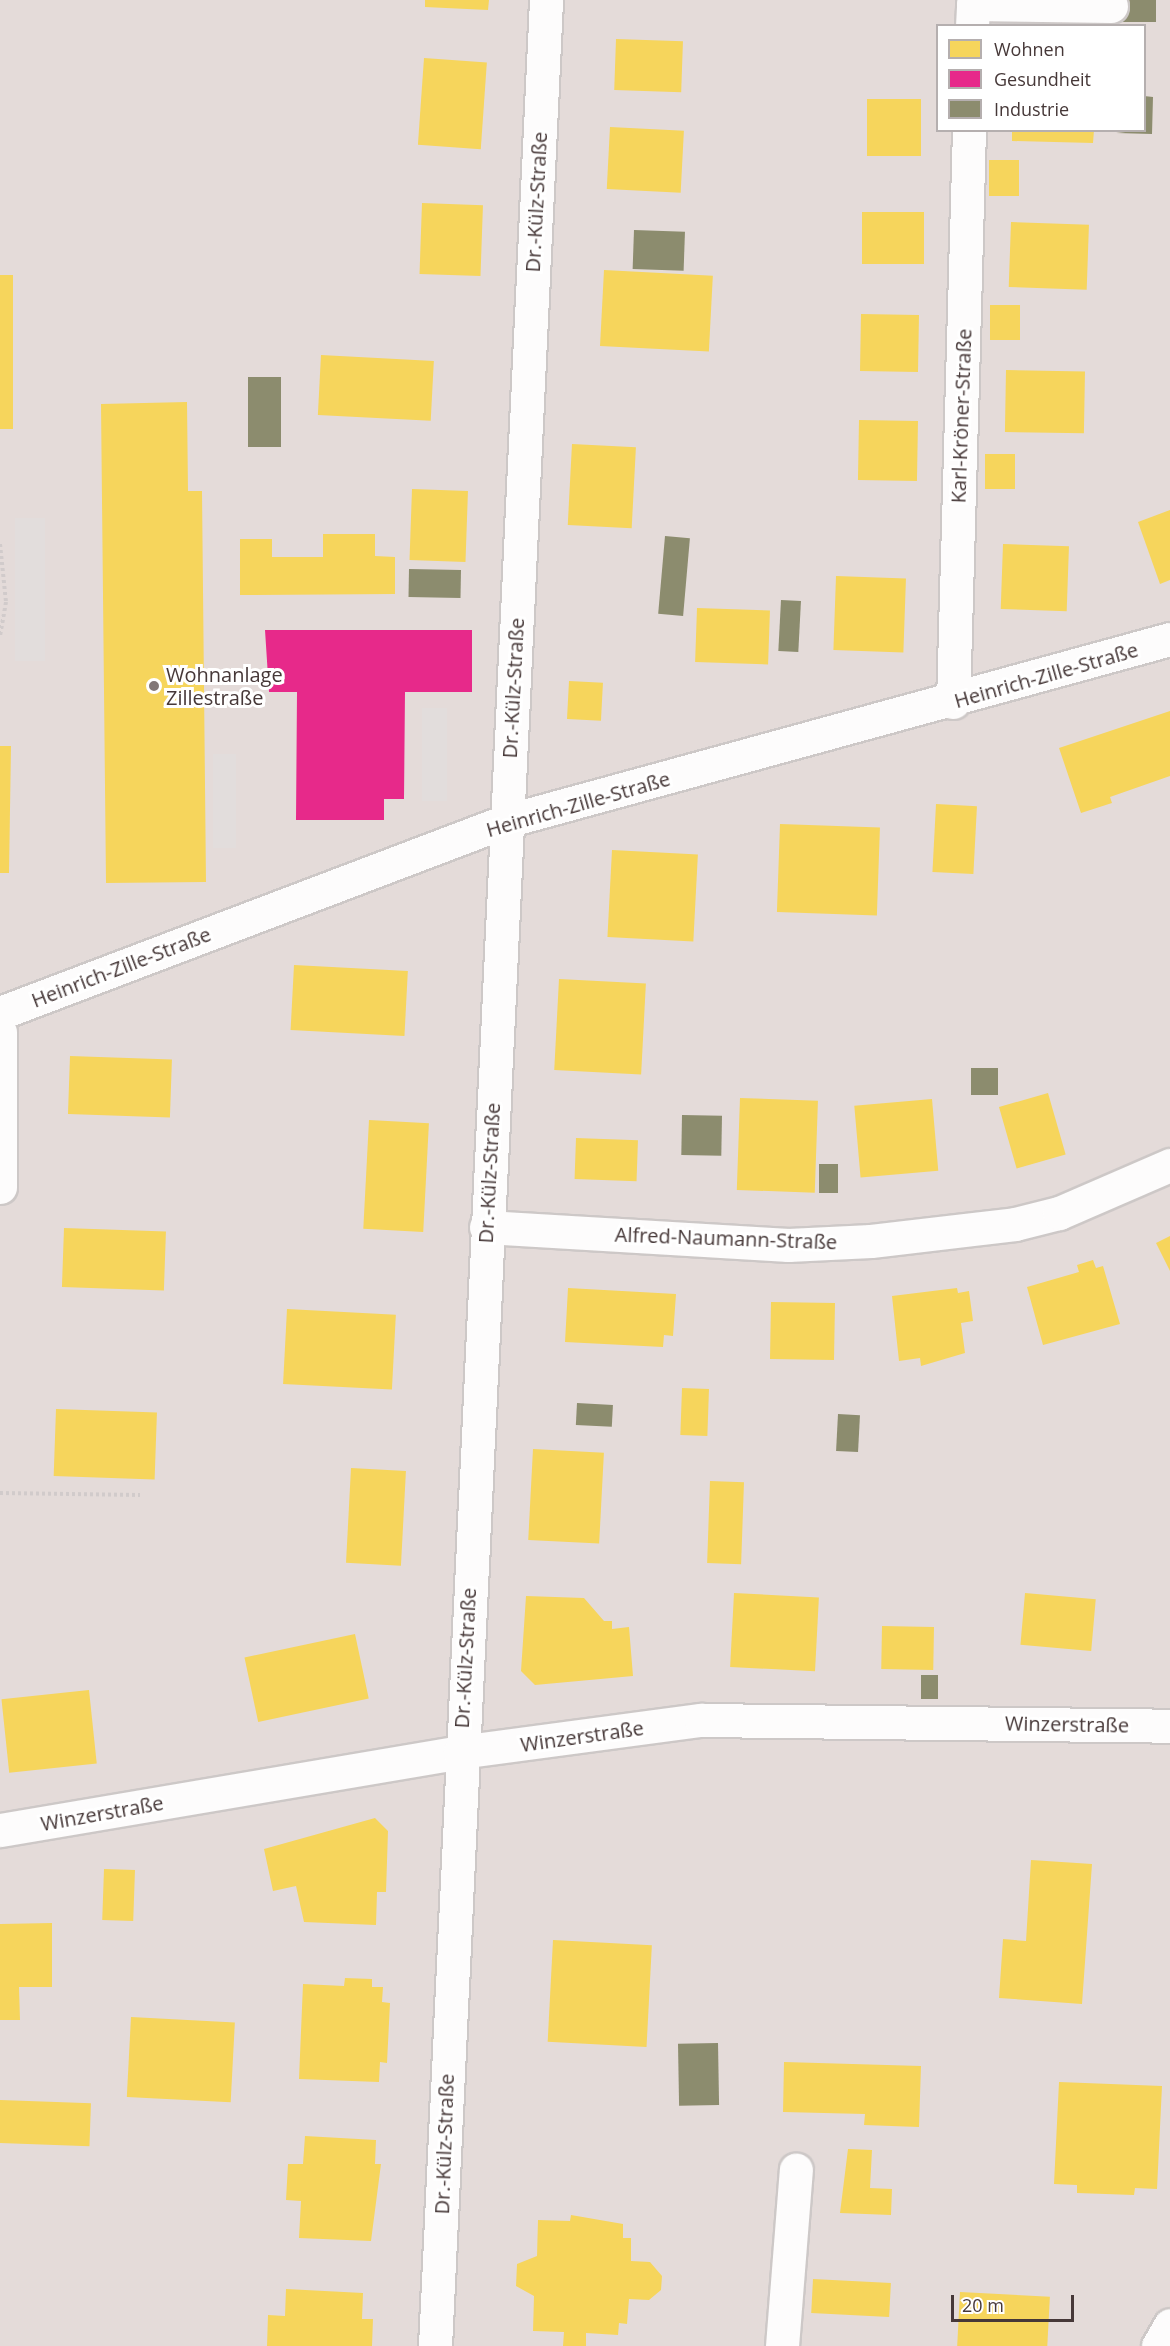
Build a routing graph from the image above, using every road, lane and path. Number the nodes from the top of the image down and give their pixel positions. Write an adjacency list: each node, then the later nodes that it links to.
1 (546, 0): 9 (street, Dr.-Külz-Straße)
2 (1111, 6): 3 (street)
3 (972, 24)
4 (969, 132): 8 (street, Karl-Kröner-Straße)
5 (0, 544): 6 (path)
6 (0, 637)
7 (1170, 639): 8 (street, Heinrich-Zille-Straße)
8 (953, 702): 9 (street, Heinrich-Zille-Straße)
9 (506, 821): 10 (street, Heinrich-Zille-Straße); 14 (street, Dr.-Külz-Straße)
10 (0, 1013)
11 (0, 1032): 13 (street)
12 (1170, 1165): 14 (street, Alfred-Naumann-Straße)
13 (0, 1187)
14 (486, 1227): 18 (street, Dr.-Külz-Straße)
15 (0, 1493): 16 (path)
16 (140, 1495)
17 (1170, 1726): 18 (street, Winzerstraße)
18 (460, 1752): 19 (street, Winzerstraße); 22 (street, Dr.-Külz-Straße)
19 (0, 1830)
20 (796, 2170): 23 (street)
21 (1170, 2325): 24 (street)
22 (435, 2346)
23 (782, 2346)
24 (1158, 2346)

